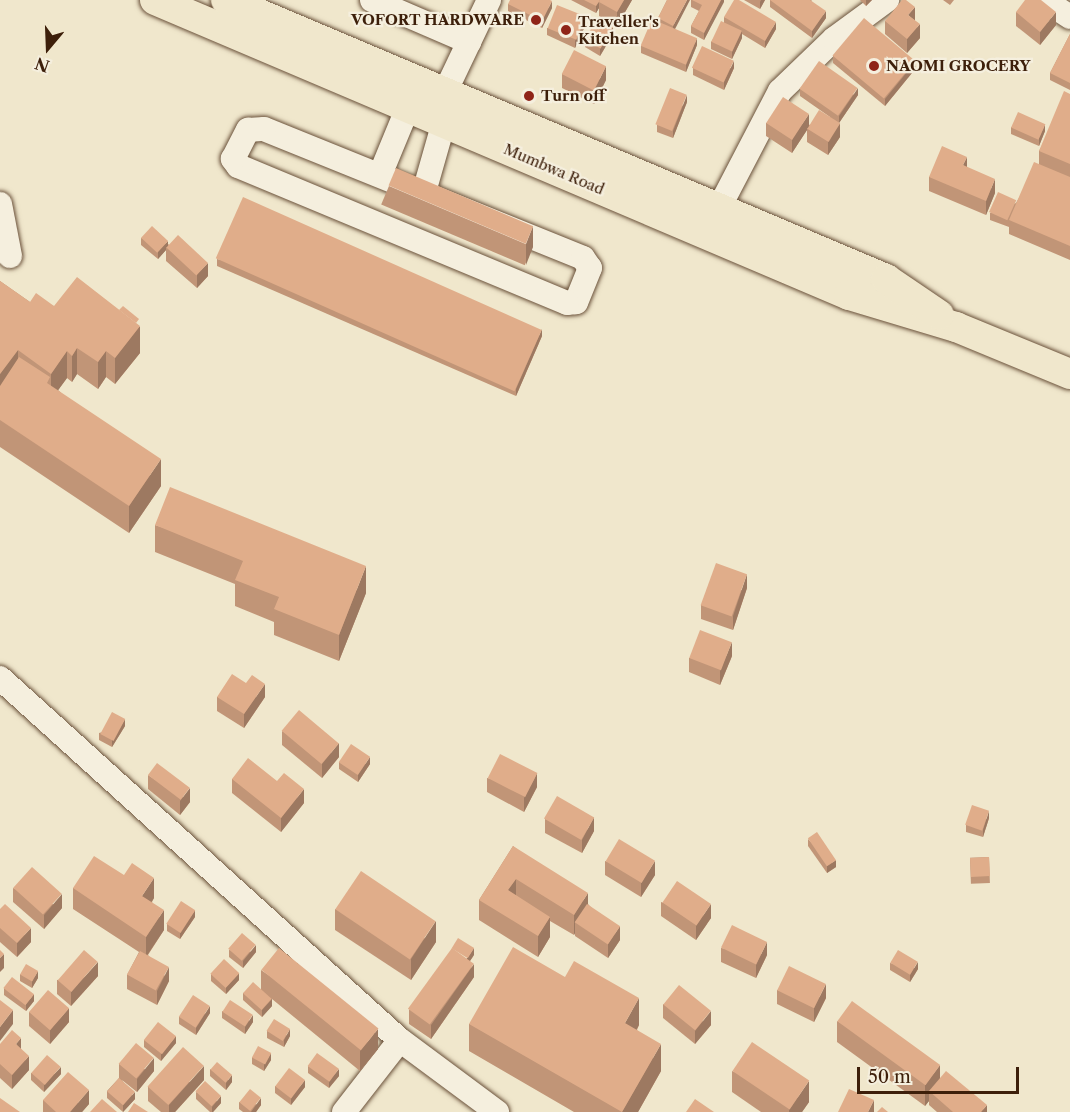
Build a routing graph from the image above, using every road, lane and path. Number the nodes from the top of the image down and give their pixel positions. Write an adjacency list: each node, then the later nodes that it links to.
1 (154, 0): 9 (main road, Mumbwa Road)
2 (372, 0): 8 (street)
3 (489, 0): 8 (street)
4 (887, 0): 13 (street)
5 (1044, 0): 7 (street)
6 (239, 3): 9 (main road, Mumbwa Road)
7 (1070, 18)
8 (469, 42): 9 (street)
9 (432, 110): 10 (street); 11 (street); 13 (main road, Mumbwa Road); 15 (main road, Mumbwa Road)
10 (380, 175): 11 (street); 11 (street)
11 (424, 192)
12 (0, 204): 14 (street)
13 (719, 208): 15 (main road, Mumbwa Road)
14 (10, 256)
15 (956, 327): 16 (main road, Mumbwa Road)
16 (1070, 374)
17 (0, 678): 18 (street)
18 (400, 1040): 19 (street); 20 (street)
19 (344, 1112)
20 (497, 1112)

